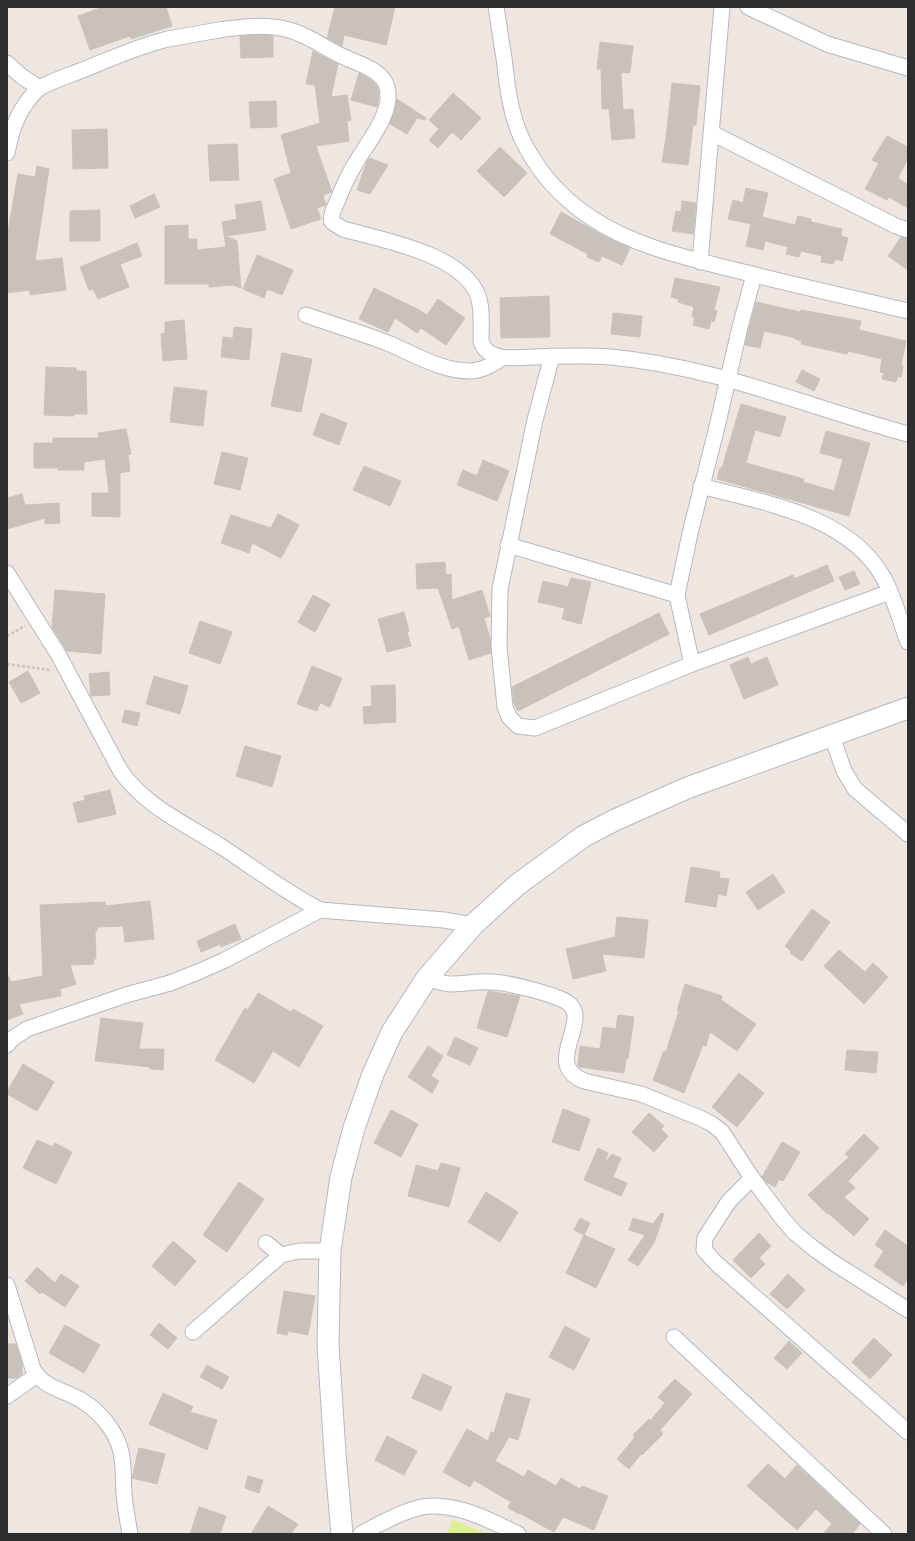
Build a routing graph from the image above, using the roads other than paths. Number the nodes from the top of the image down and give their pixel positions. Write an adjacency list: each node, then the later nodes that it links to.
1 (496, 7): 10 (street)
2 (722, 7): 7 (street)
3 (748, 7): 5 (street)
4 (7, 63): 6 (street)
5 (908, 68)
6 (39, 88): 8 (street); 15 (street)
7 (712, 133): 9 (street); 10 (street)
8 (7, 153)
9 (908, 230)
10 (700, 262): 11 (street)
11 (754, 275): 12 (street); 16 (street)
12 (908, 311)
13 (306, 315): 15 (street)
14 (552, 356): 15 (street); 16 (street); 19 (street)
15 (502, 358)
16 (729, 379): 17 (street); 18 (street)
17 (908, 434)
18 (701, 486): 21 (street); 22 (street)
19 (508, 545): 22 (street); 24 (street)
20 (7, 573): 28 (street)
21 (890, 592): 23 (street); 24 (street)
22 (677, 595): 24 (street)
23 (908, 642)
24 (692, 664)
25 (908, 708): 26 (street)
26 (832, 736): 27 (street); 29 (street)
27 (908, 834)
28 (320, 910): 29 (street); 31 (street)
29 (472, 925): 30 (street)
30 (427, 978): 32 (street); 34 (street)
31 (7, 1045)
32 (752, 1178): 37 (street); 42 (street)
33 (266, 1243): 35 (street)
34 (330, 1251): 35 (street); 44 (street)
35 (281, 1255): 38 (street)
36 (7, 1285): 40 (street)
37 (908, 1310)
38 (193, 1332)
39 (674, 1337): 47 (street)
40 (37, 1375): 41 (street); 43 (street)
41 (7, 1396)
42 (908, 1432)
43 (130, 1534)
44 (342, 1534)
45 (361, 1534): 46 (street)
46 (518, 1534)
47 (884, 1534)

